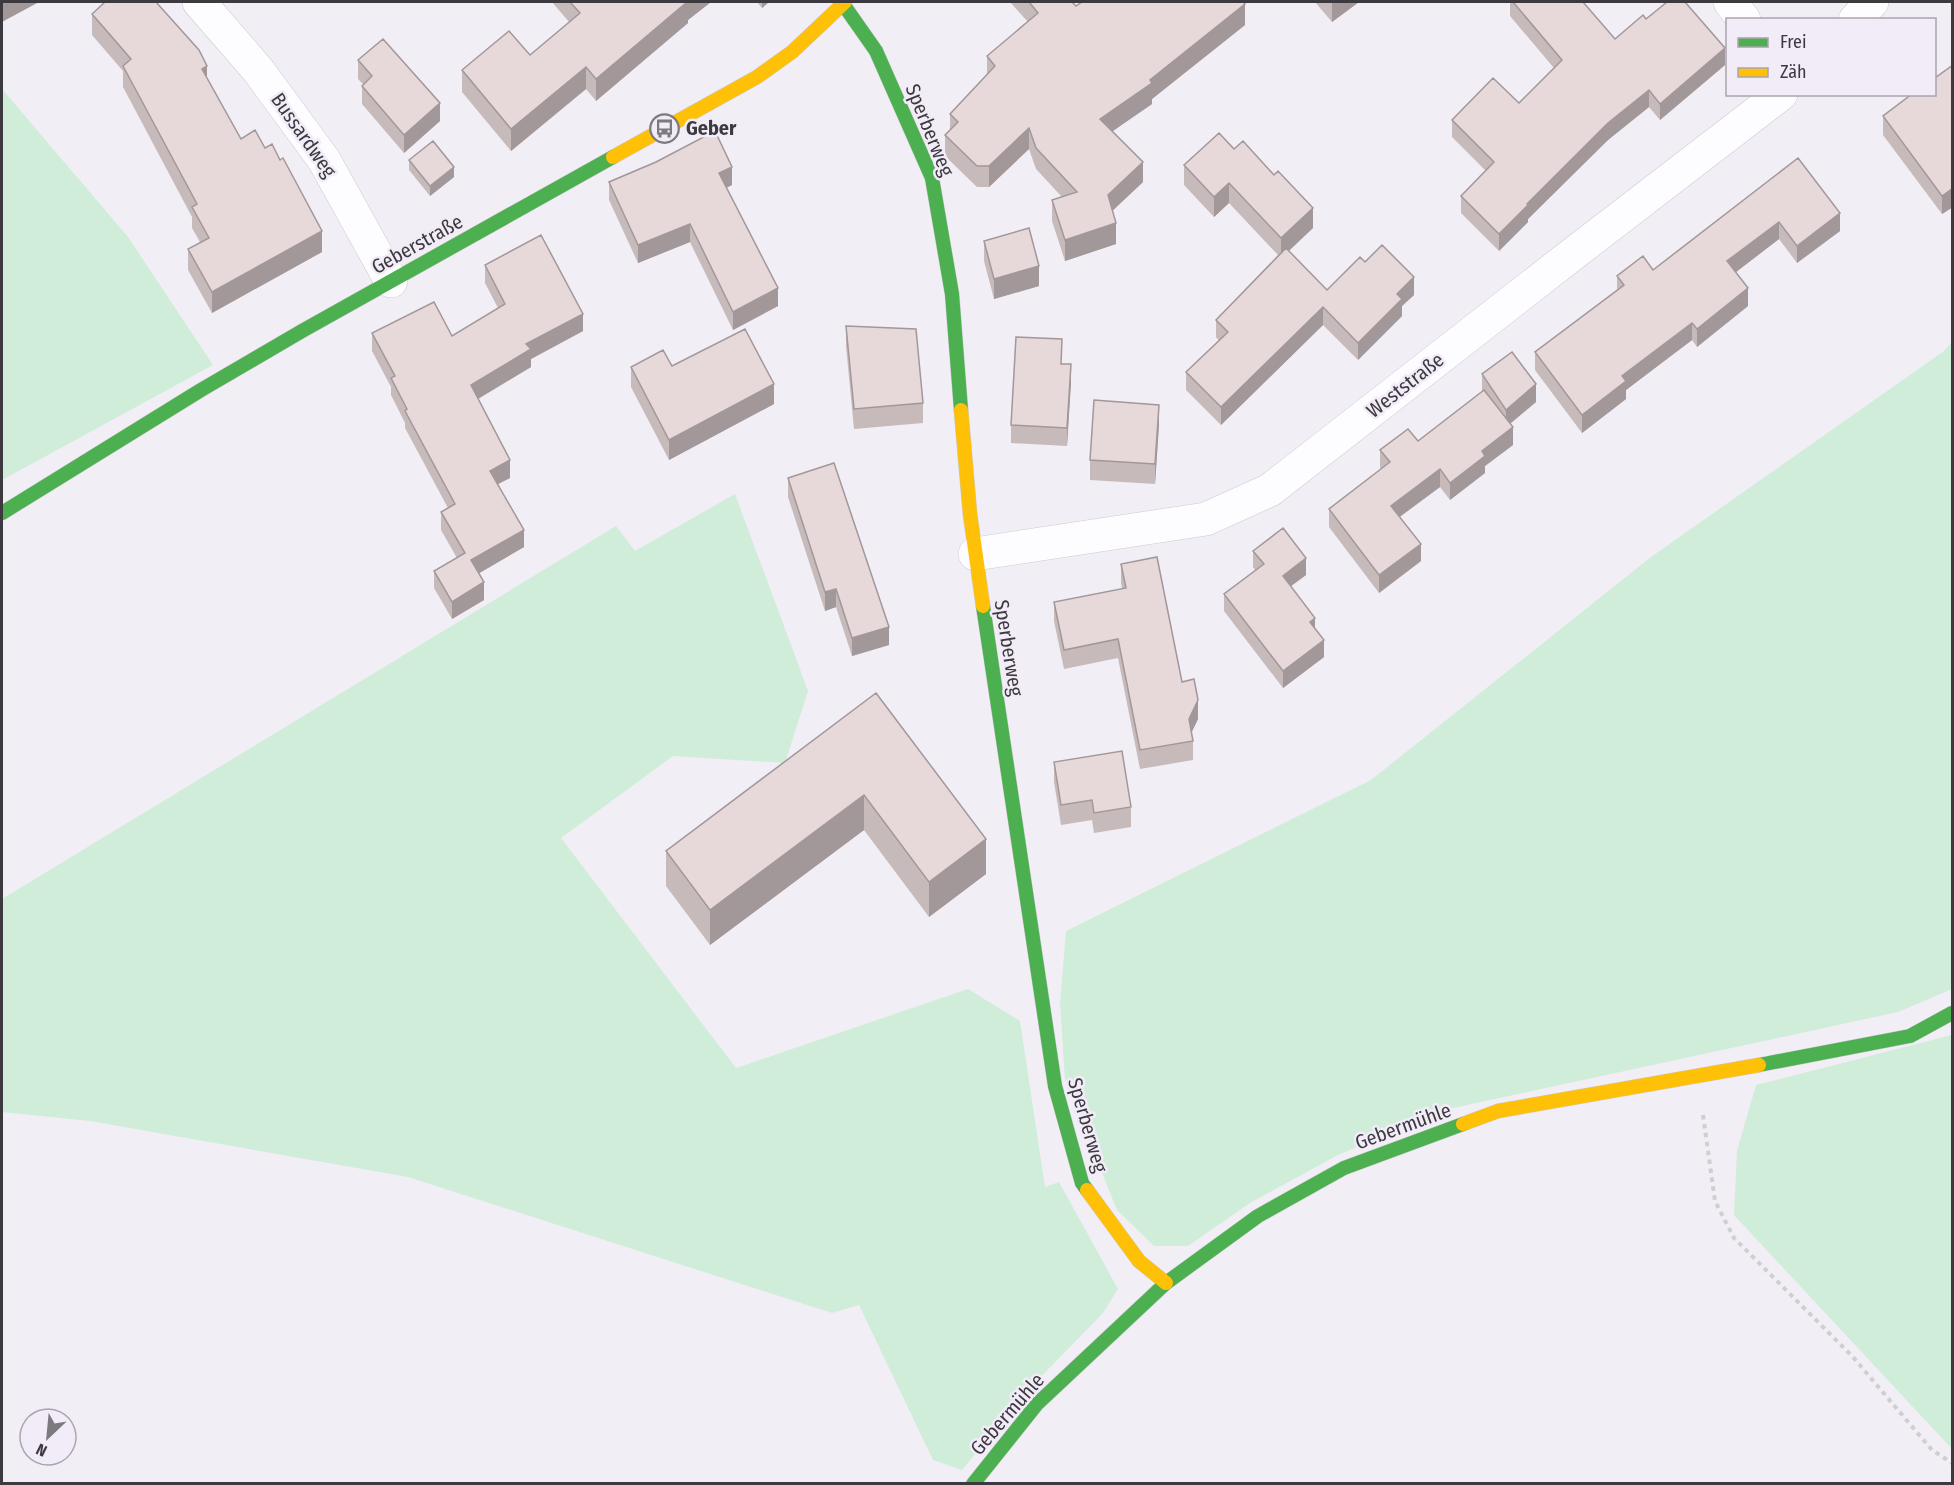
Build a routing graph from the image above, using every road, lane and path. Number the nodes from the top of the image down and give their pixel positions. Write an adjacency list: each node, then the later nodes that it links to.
1 (199, 2): 8 (street, Bussardweg)
2 (1730, 2): 5 (street)
3 (1872, 2): 6 (street)
4 (844, 3): 8 (street, Geberstraße); 10 (street, Sperberweg)
5 (1742, 18)
6 (1857, 18)
7 (1777, 96): 10 (street, Weststraße)
8 (391, 281): 9 (street, Geberstraße)
9 (2, 513)
10 (975, 554): 13 (street, Sperberweg)
11 (1953, 1013): 12 (street, Gebermühle)
12 (1697, 1077): 13 (street, Gebermühle); 14 (path)
13 (1166, 1283): 15 (street, Gebermühle)
14 (1953, 1463)
15 (973, 1484)

